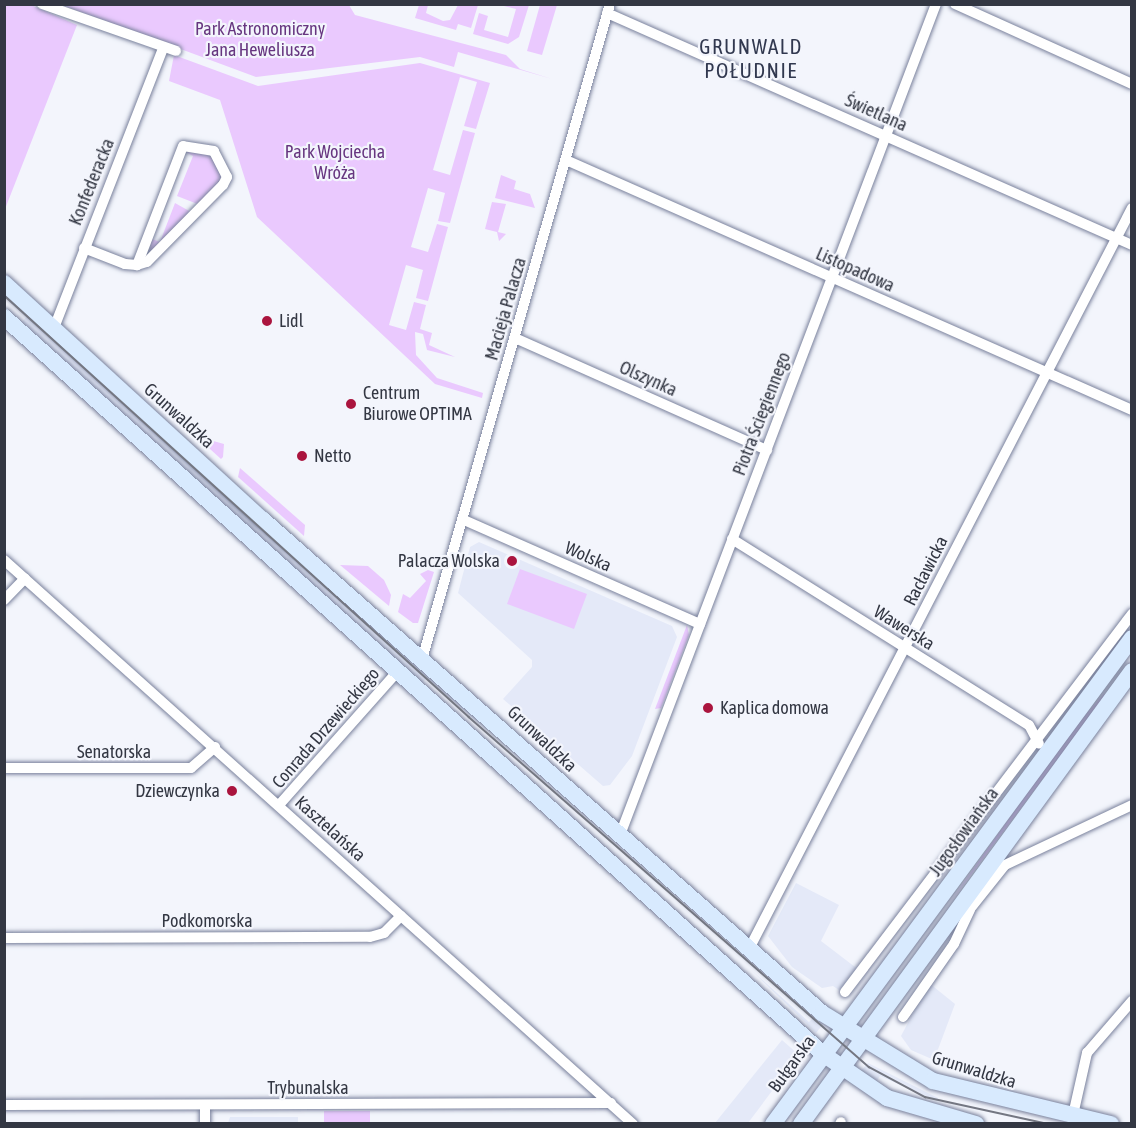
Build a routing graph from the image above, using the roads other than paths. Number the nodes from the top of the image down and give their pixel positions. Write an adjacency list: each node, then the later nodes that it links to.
1 (42, 4): 5 (street)
2 (936, 4): 8 (street, Piotra Ściegiennego)
3 (955, 4): 7 (street)
4 (609, 9): 8 (street, Świetlana); 9 (street, Macieja Palacza)
5 (163, 48): 6 (street); 13 (street, Konfederacka)
6 (176, 51)
7 (1131, 84)
8 (888, 136): 11 (street, Świetlana); 15 (street, Piotra Ściegiennego)
9 (566, 160): 15 (street, Listopadowa); 20 (street, Macieja Palacza)
10 (1131, 208): 11 (street, Racławicka)
11 (1116, 238): 12 (street, Świetlana); 21 (street, Racławicka)
12 (1131, 245)
13 (84, 248): 14 (street); 19 (street, Konfederacka)
14 (137, 265): 14 (street)
15 (832, 277): 21 (street, Listopadowa); 23 (street, Piotra Ściegiennego)
16 (4, 282): 17 (street, Grunwaldzka)
17 (26, 302): 18 (street); 19 (street, Grunwaldzka)
18 (6, 319): 37 (street)
19 (54, 328): 34 (street, Grunwaldzka)
20 (515, 338): 23 (street, Olszynka); 24 (street, Macieja Palacza)
21 (1047, 373): 22 (street, Listopadowa); 32 (street, Racławicka)
22 (1131, 410)
23 (766, 450): 25 (street, Piotra Ściegiennego)
24 (464, 520): 30 (street, Wolska); 34 (street, Macieja Palacza)
25 (732, 539): 30 (street, Piotra Ściegiennego); 32 (street, Wawerska)
26 (4, 560): 27 (street, Kasztelańska)
27 (25, 578): 28 (street); 39 (street, Kasztelańska)
28 (4, 600)
29 (1131, 614): 38 (street)
30 (699, 624): 44 (street, Piotra Ściegiennego)
31 (1131, 638): 35 (street, Jugosłowiańska)
32 (905, 648): 38 (street, Wawerska); 47 (street, Racławicka)
33 (1131, 650): 35 (street, Jugosłowiańska)
34 (423, 656): 44 (street, Grunwaldzka)
35 (1116, 659): 40 (street, Jugosłowiańska)
36 (1131, 671): 52 (street, Jugosłowiańska)
37 (397, 672): 42 (street, Conrada Drzewieckiego); 53 (street)
38 (1038, 740): 40 (street, Wawerska); 48 (street)
39 (215, 747): 41 (street, Senatorska); 42 (street, Kasztelańska)
40 (1043, 758): 51 (street, Jugosłowiańska)
41 (4, 768)
42 (279, 806): 45 (street, Kasztelańska)
43 (1131, 806): 50 (street)
44 (620, 835): 47 (street, Grunwaldzka)
45 (401, 916): 46 (street, Podkomorska); 55 (street, Kasztelańska)
46 (4, 938)
47 (749, 949): 51 (street, Grunwaldzka)
48 (845, 992)
49 (1131, 1001): 58 (street)
50 (903, 1017)
51 (843, 1027): 52 (street, Grunwaldzka); 53 (street, Bułgarska)
52 (863, 1040): 54 (street); 58 (street, Grunwaldzka)
53 (823, 1054): 54 (street); 61 (street, Bułgarska)
54 (842, 1069): 62 (street); 63 (street)
55 (611, 1103): 57 (street, Trybunalska); 60 (street, Kasztelańska)
56 (4, 1105): 57 (street, Trybunalska)
57 (205, 1105): 59 (street)
58 (1073, 1115): 64 (street, Grunwaldzka)
59 (205, 1124)
60 (633, 1124)
61 (773, 1124)
62 (801, 1124)
63 (976, 1124)
64 (1112, 1124)

